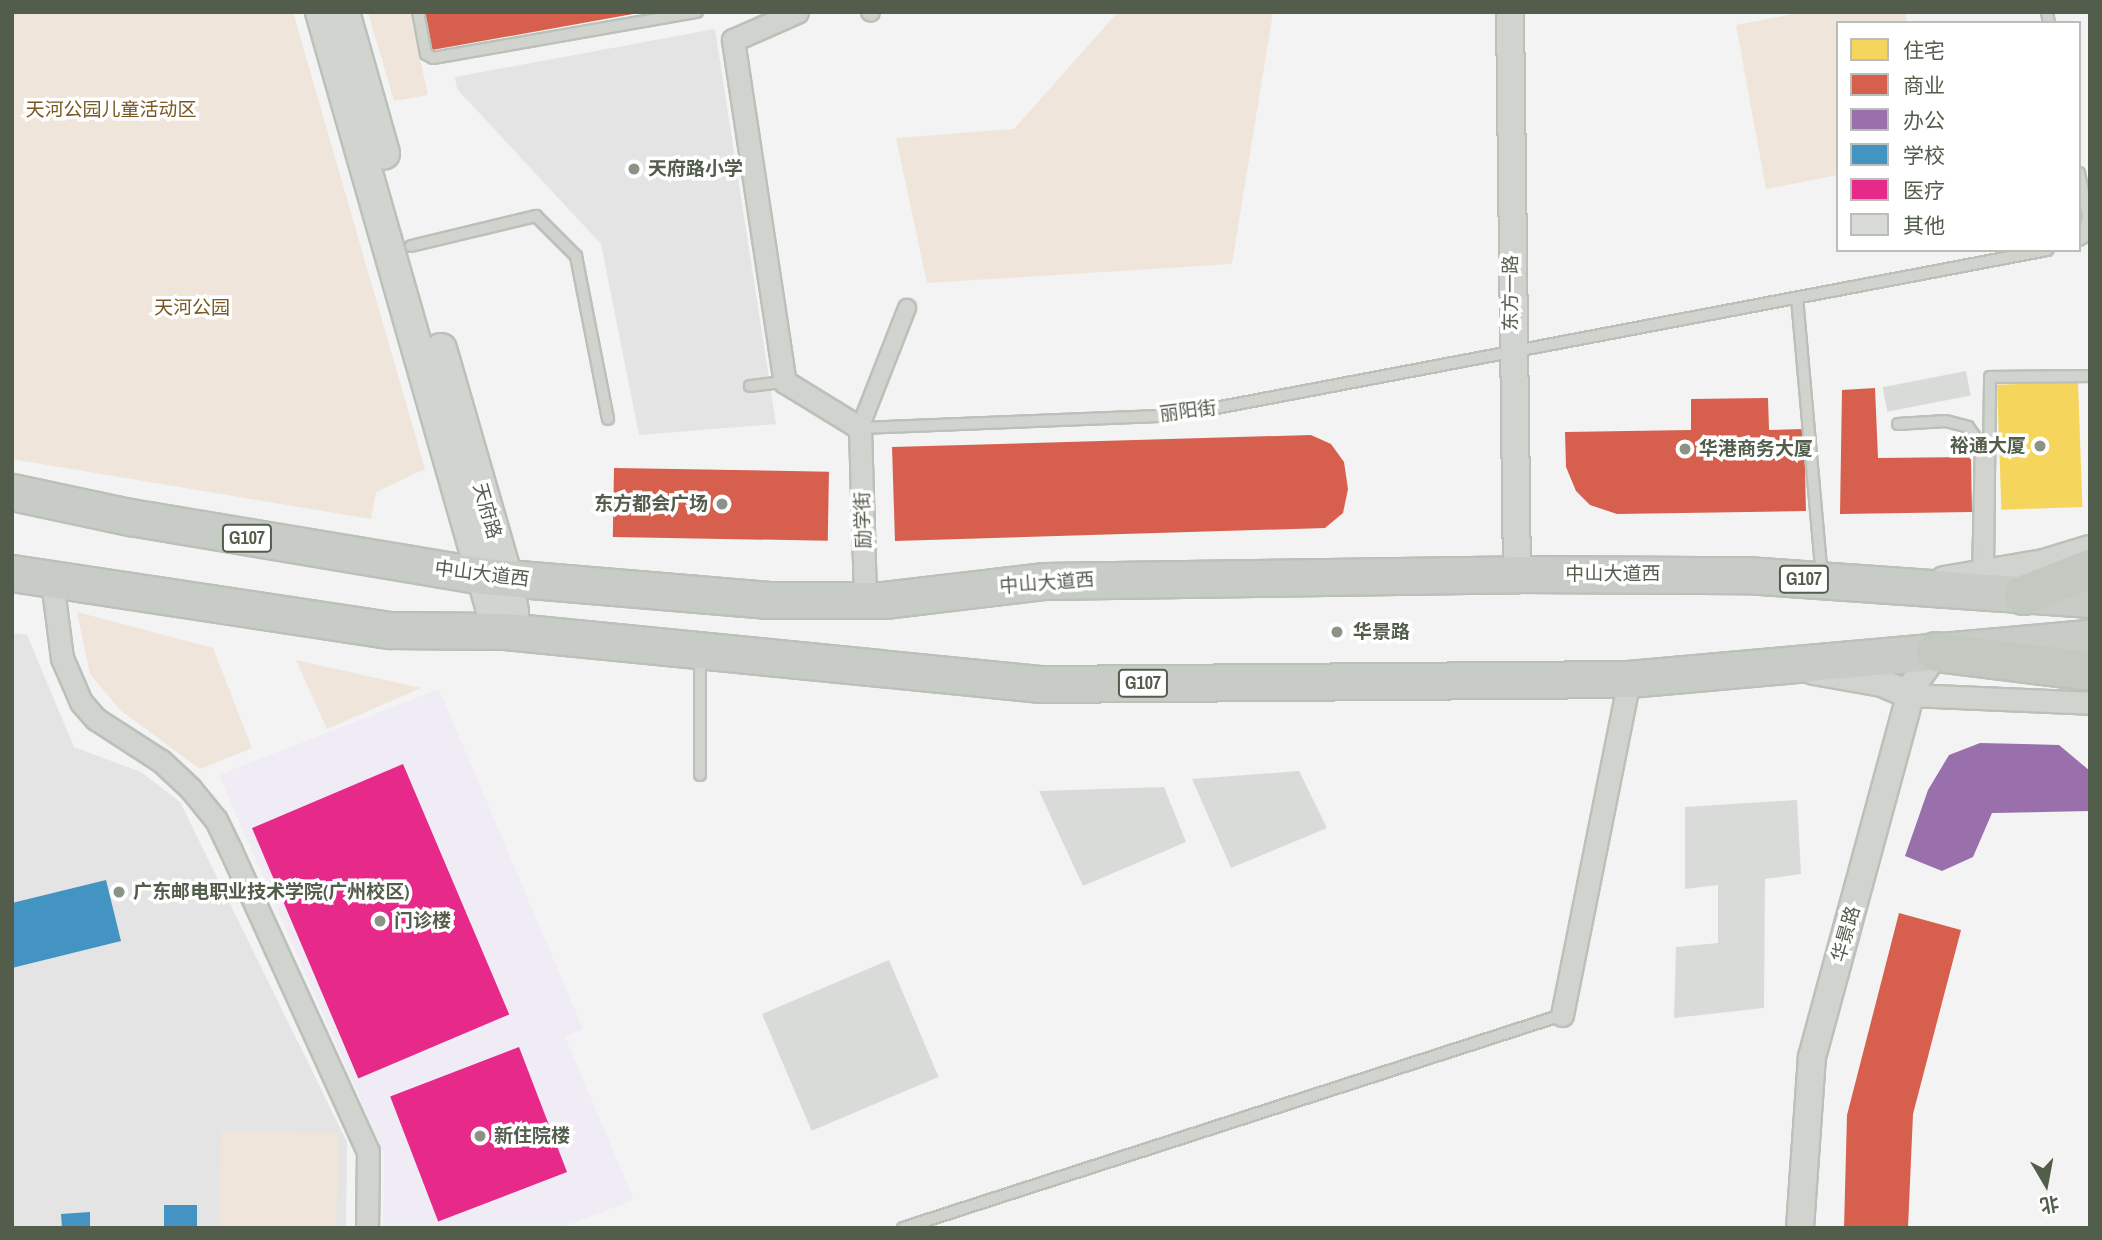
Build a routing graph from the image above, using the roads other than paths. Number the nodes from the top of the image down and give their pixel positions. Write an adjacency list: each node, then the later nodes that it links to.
1 (321, 12): 26 (main road, 天府路)
2 (344, 12): 9 (main road, 天府路)
3 (418, 12): 4 (lane)
4 (697, 12)
5 (797, 12): 15 (street)
6 (1510, 12): 13 (street, 东方一路)
7 (2081, 183): 8 (lane)
8 (2081, 239)
9 (411, 246): 17 (lane); 26 (main road, 天府路)
10 (2038, 252): 11 (lane, 丽阳街)
11 (1797, 298): 13 (lane, 丽阳街); 27 (lane)
12 (907, 308): 19 (street)
13 (1511, 353): 19 (lane, 丽阳街); 25 (street, 东方一路)
14 (2090, 376): 24 (lane)
15 (785, 382): 16 (lane); 19 (street)
16 (750, 386)
17 (608, 419)
18 (1898, 424): 24 (lane)
19 (860, 433): 32 (street, 励学街)
20 (12, 492): 26 (highway, 中山大道西 / G107)
21 (2090, 549): 24 (street)
22 (2090, 569): 30 (highway)
23 (12, 573): 28 (highway, G107)
24 (1983, 573): 29 (street)
25 (1517, 574): 27 (highway, 中山大道西 / G107); 32 (highway, 中山大道西 / G107)
26 (495, 577): 32 (highway, 中山大道西 / G107); 33 (main road, 天府路)
27 (1822, 580): 29 (highway, 中山大道西 / G107)
28 (51, 581): 33 (highway, G107); 45 (street)
29 (1903, 587): 30 (highway, 中山大道西 / G107)
30 (2024, 595): 31 (highway, 中山大道西 / G107)
31 (2090, 599)
32 (865, 601)
33 (505, 631): 35 (highway, G107)
34 (2090, 638): 36 (highway, G107)
35 (700, 651): 40 (highway, G107); 43 (lane)
36 (1936, 652): 37 (highway); 38 (highway, G107); 39 (highway); 41 (street, 华景路)
37 (2090, 654)
38 (1783, 666): 40 (highway, G107); 41 (street)
39 (2090, 671)
40 (1629, 679): 44 (street)
41 (1910, 695): 42 (street); 47 (street, 华景路)
42 (2090, 703)
43 (701, 775)
44 (1562, 1015): 46 (lane)
45 (367, 1228)
46 (903, 1228)
47 (1800, 1228)

